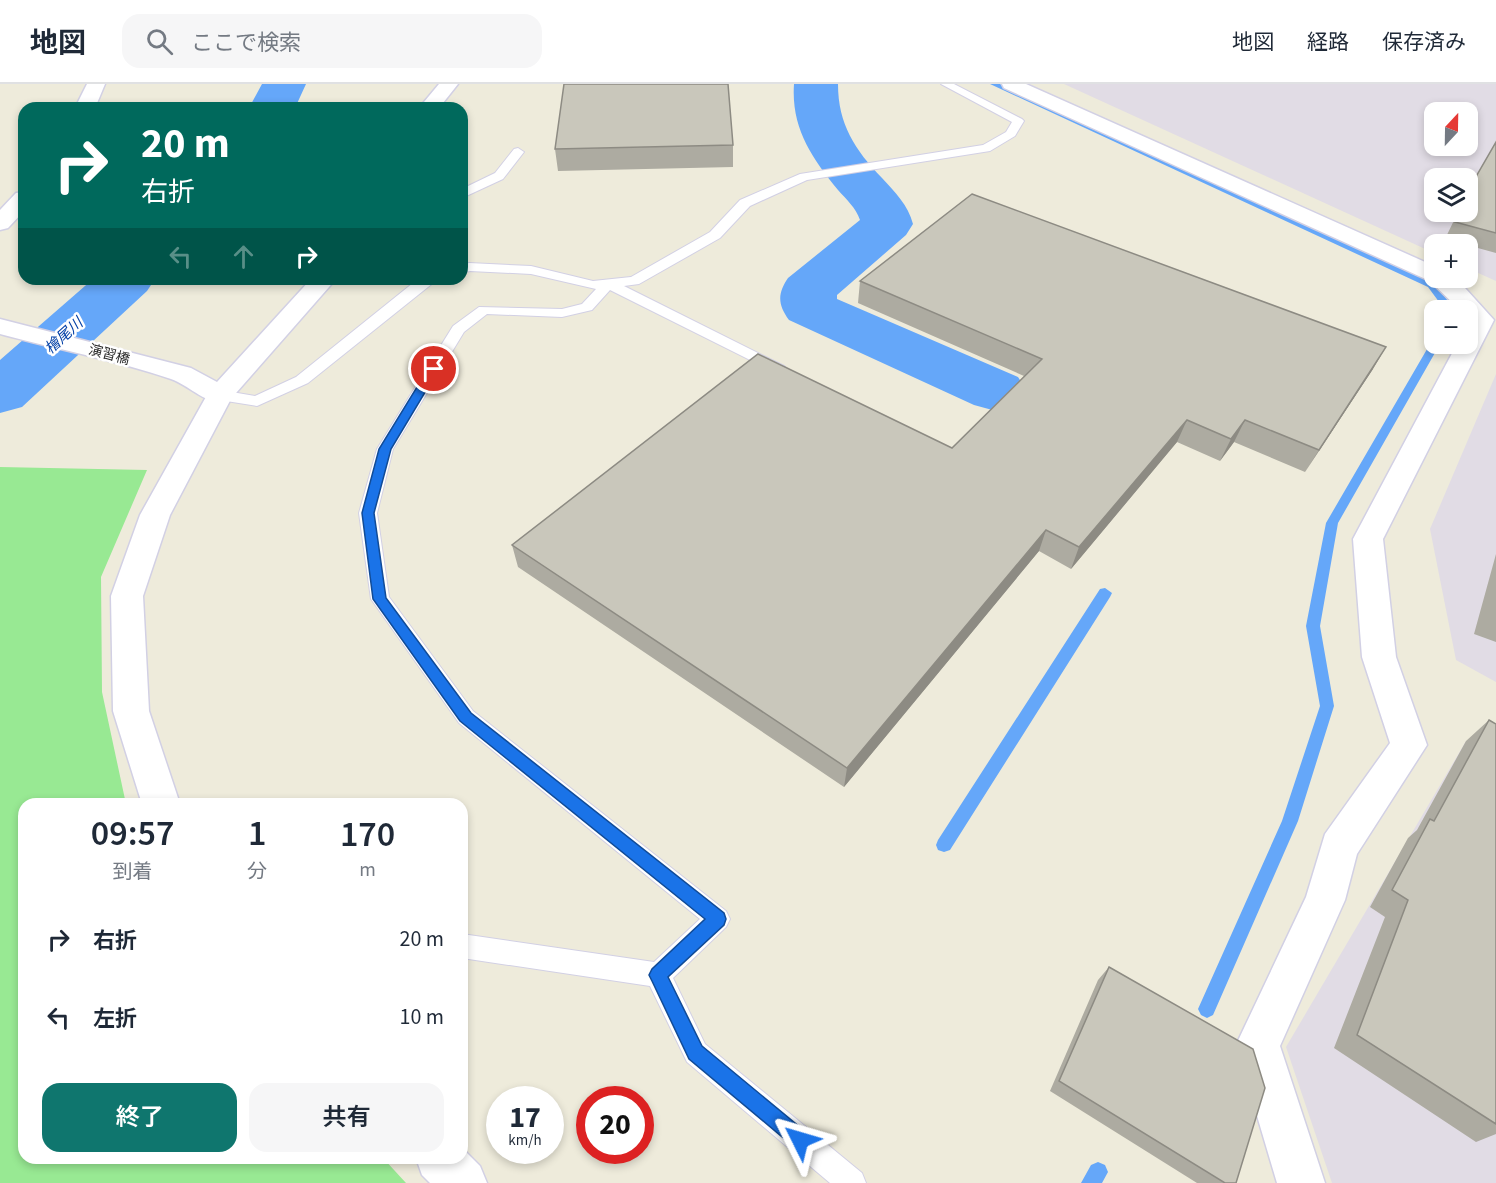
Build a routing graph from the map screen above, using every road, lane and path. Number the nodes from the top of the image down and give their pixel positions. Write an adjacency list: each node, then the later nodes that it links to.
1 (96, 84): 5 (street)
2 (449, 84): 6 (street)
3 (946, 84): 13 (lane)
4 (1011, 84): 12 (street)
5 (88, 102)
6 (434, 102)
7 (518, 152): 8 (lane)
8 (468, 191)
9 (18, 204): 10 (street)
10 (0, 223)
11 (468, 267): 13 (lane)
12 (1424, 270)
13 (608, 284): 18 (lane); 22 (lane)
14 (319, 285): 19 (street)
15 (419, 285): 19 (lane)
16 (1452, 288): 26 (street)
17 (0, 326): 19 (street, 演習橋)
18 (797, 378)
19 (220, 395): 20 (street)
20 (159, 798)
21 (468, 947): 22 (lane)
22 (658, 975): 25 (lane)
23 (446, 1164): 24 (street)
24 (463, 1183)
25 (852, 1183)
26 (1301, 1183)

